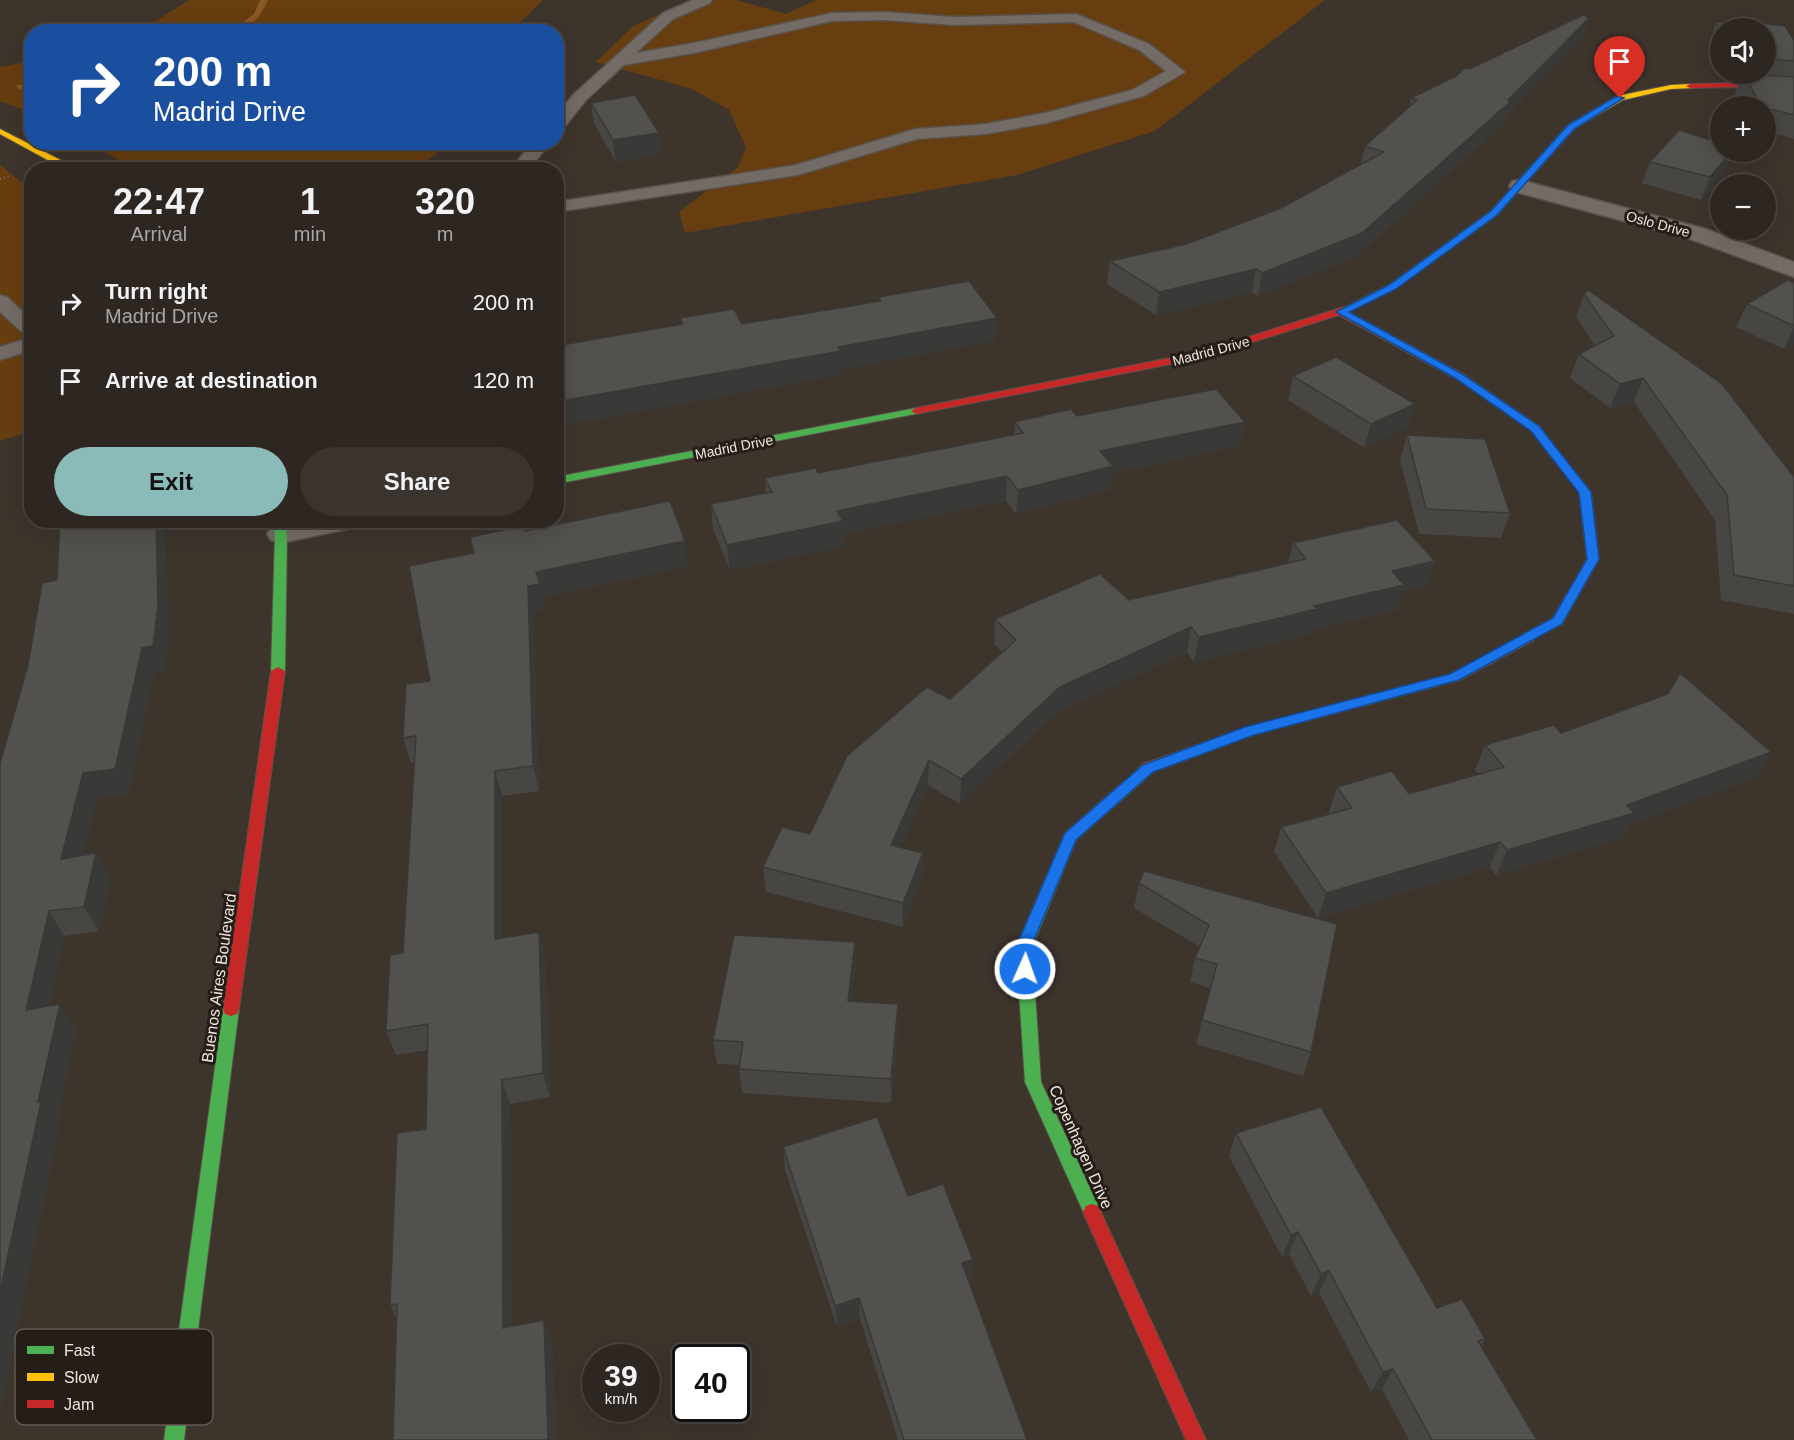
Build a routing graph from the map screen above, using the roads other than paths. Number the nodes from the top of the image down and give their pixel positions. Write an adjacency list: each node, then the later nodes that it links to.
1 (705, 0): 2 (lane)
2 (619, 61): 4 (lane); 12 (lane)
3 (1794, 90): 11 (street, Madrid Drive)
4 (564, 116)
5 (0, 131): 6 (street)
6 (24, 144)
7 (36, 150): 9 (street)
8 (536, 150): 10 (lane)
9 (58, 162)
10 (525, 162)
11 (1520, 186): 13 (street, Oslo Drive); 15 (street, Madrid Drive)
12 (564, 206)
13 (1794, 270)
14 (0, 301): 16 (lane)
15 (1341, 312): 19 (street, Madrid Drive); 24 (street, Copenhagen Drive)
16 (24, 324)
17 (24, 346): 18 (lane)
18 (0, 354)
19 (564, 479)
20 (280, 528): 21 (street, Buenos Aires Boulevard)
21 (188, 1329)
22 (176, 1425): 23 (street, Buenos Aires Boulevard)
23 (174, 1440)
24 (1196, 1440)

